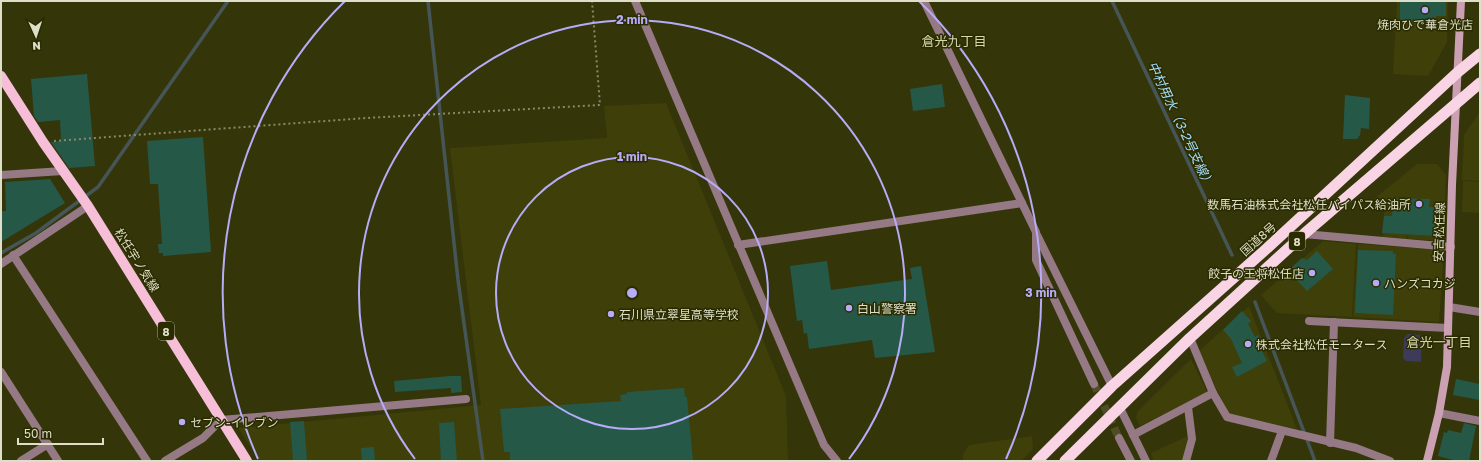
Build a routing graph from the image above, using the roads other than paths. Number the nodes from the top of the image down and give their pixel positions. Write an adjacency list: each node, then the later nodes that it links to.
1 (635, 1): 15 (street)
2 (924, 1): 11 (street)
3 (1462, 1): 5 (main road, 安吉松任線)
4 (1480, 54): 5 (highway, 国道8号 / 8)
5 (1458, 72): 8 (main road, 安吉松任線); 27 (highway, 国道8号 / 8)
6 (1, 76): 9 (main road, 松任宇ノ気線 / 8)
7 (1480, 83): 8 (highway, 8)
8 (1456, 104): 14 (highway, 8); 16 (main road, 安吉松任線)
9 (63, 171): 10 (street); 12 (main road, 松任宇ノ気線 / 8)
10 (1, 175)
11 (1022, 203): 13 (street); 15 (street)
12 (86, 204): 17 (street); 33 (main road, 松任宇ノ気線 / 8)
13 (1036, 232): 26 (street); 27 (street)
14 (1304, 234): 16 (street); 24 (highway, 8)
15 (738, 245): 45 (street)
16 (1451, 247): 19 (main road, 安吉松任線)
17 (13, 256): 18 (street); 42 (street)
18 (1, 264)
19 (1449, 307): 20 (street); 23 (main road, 安吉松任線)
20 (1480, 312)
21 (1309, 321): 22 (street)
22 (1334, 322): 23 (street); 38 (street)
23 (1448, 328): 32 (main road, 安吉松任線)
24 (1190, 338): 28 (street); 30 (highway, 8)
25 (1, 372): 39 (street)
26 (1094, 384)
27 (1112, 386): 46 (highway, 国道8号 / 8)
28 (1213, 393): 31 (street); 35 (street)
29 (466, 399): 33 (street)
30 (1119, 406): 36 (street); 47 (highway, 8)
31 (1188, 407): 36 (street); 50 (street)
32 (1439, 413): 34 (street); 53 (main road, 安吉松任線)
33 (221, 420): 43 (street); 44 (main road, 松任宇ノ気線 / 8)
34 (1480, 421)
35 (1282, 431): 38 (street); 51 (street)
36 (1133, 435): 49 (street)
37 (1119, 438): 48 (street)
38 (1330, 443): 52 (street)
39 (48, 444): 40 (street); 41 (street)
40 (21, 461)
41 (58, 461)
42 (147, 461)
43 (165, 461)
44 (247, 461)
45 (837, 461)
46 (1037, 461)
47 (1065, 461)
48 (1131, 461)
49 (1146, 461)
50 (1186, 461)
51 (1271, 461)
52 (1390, 461)
53 (1427, 461)

